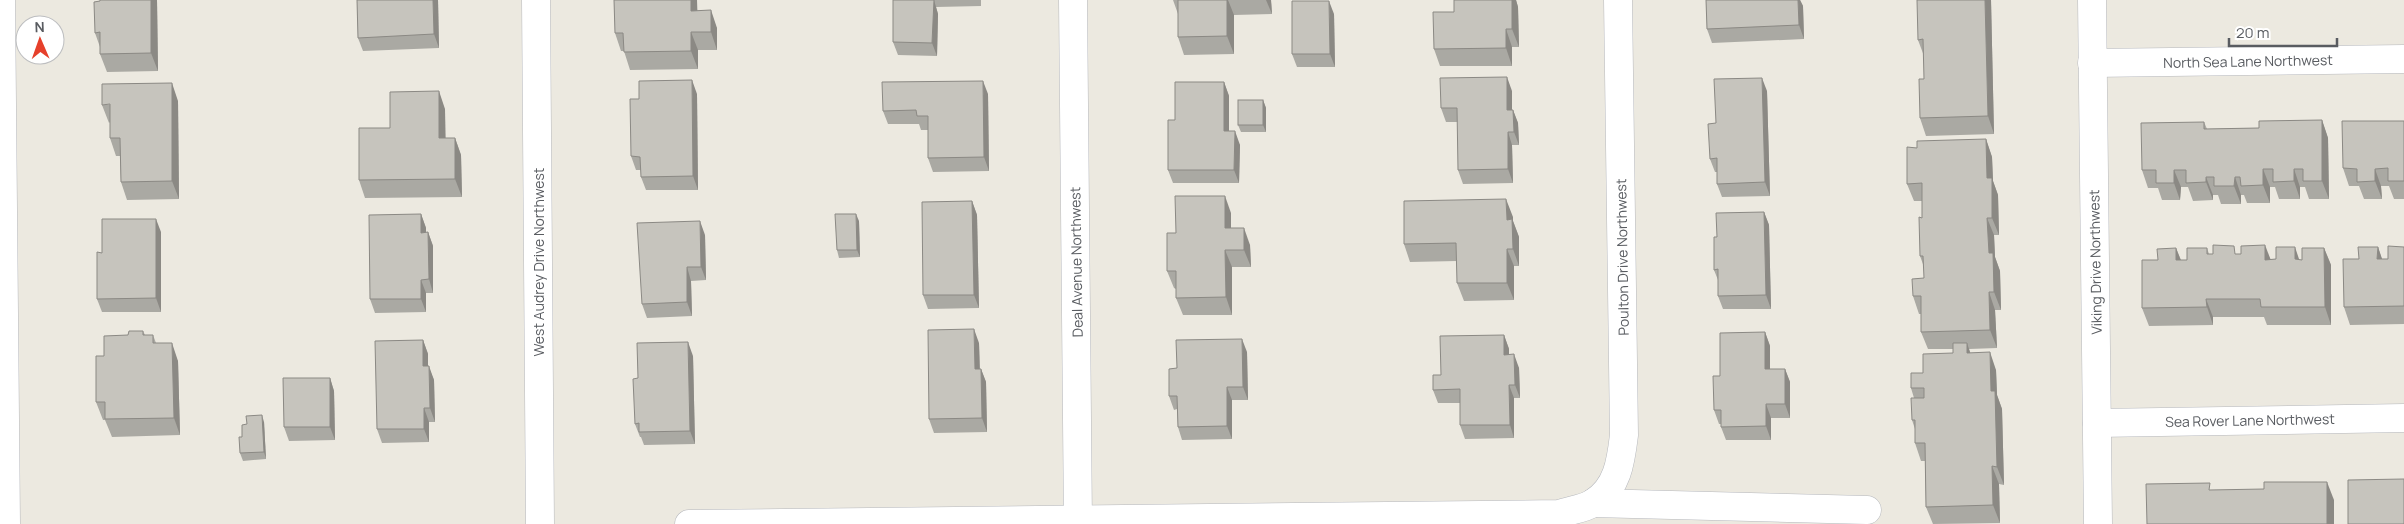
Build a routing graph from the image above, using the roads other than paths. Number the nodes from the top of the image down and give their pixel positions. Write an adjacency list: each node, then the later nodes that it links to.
1 (1, 0): 13 (street)
2 (536, 0): 14 (street, West Audrey Drive Northwest)
3 (1073, 0): 12 (street, Deal Avenue Northwest)
4 (1618, 0): 10 (street, Poulton Drive Northwest)
5 (2092, 0): 7 (street, Viking Drive Northwest)
6 (2404, 60): 7 (street, North Sea Lane Northwest)
7 (2092, 63): 9 (street, Viking Drive Northwest)
8 (2404, 418): 9 (street, Sea Rover Lane Northwest)
9 (2097, 422): 16 (street, Viking Drive Northwest)
10 (1593, 503): 11 (street, Poulton Drive Northwest); 12 (street, Poulton Drive Northwest)
11 (1867, 510)
12 (1078, 522): 15 (street, Poulton Drive Northwest)
13 (6, 524)
14 (540, 524)
15 (689, 524)
16 (2098, 524)

